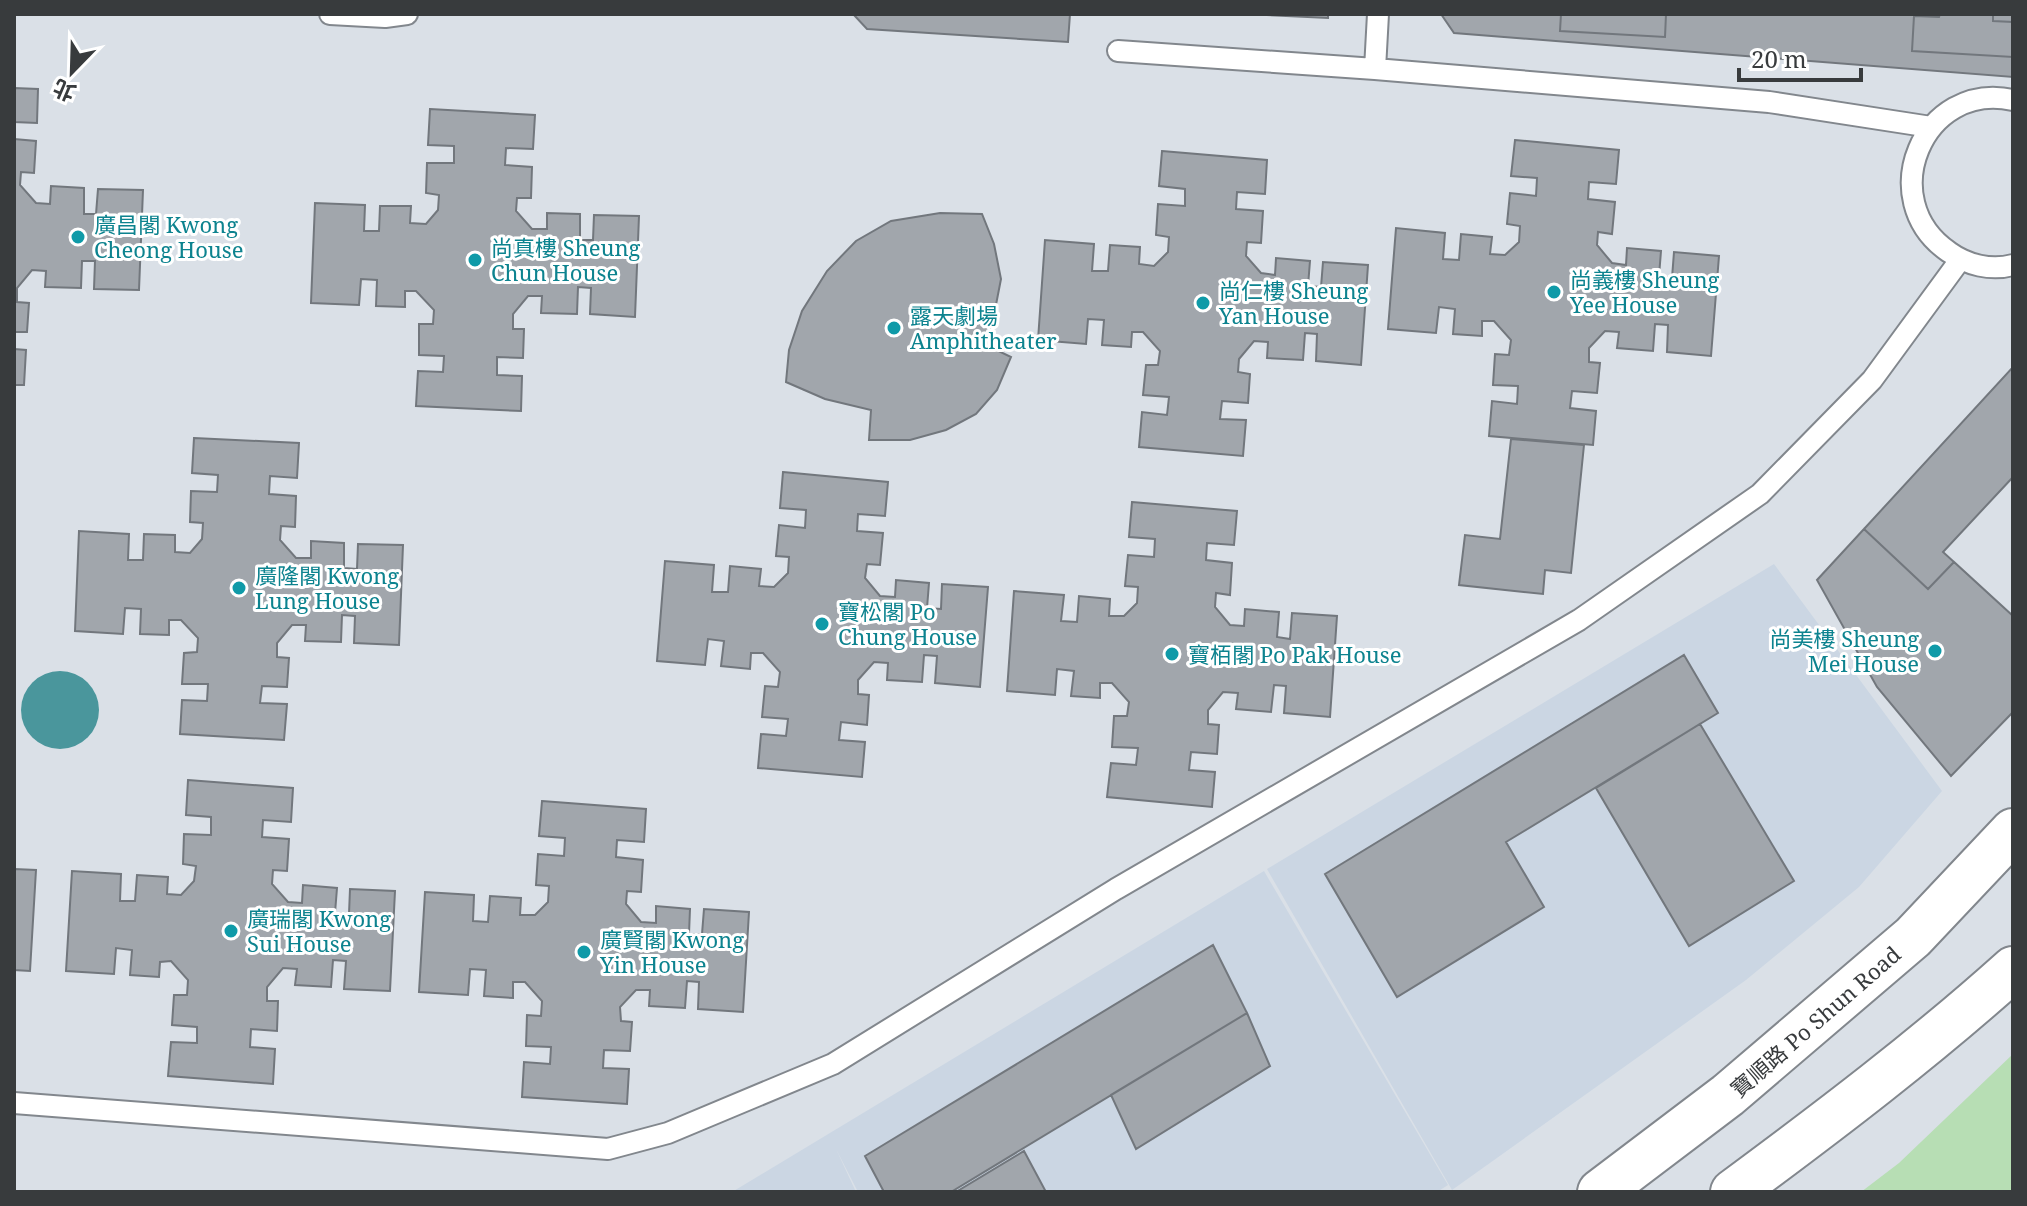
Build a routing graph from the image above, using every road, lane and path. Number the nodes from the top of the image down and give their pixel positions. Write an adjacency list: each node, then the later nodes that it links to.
1 (330, 14): 2 (lane)
2 (407, 14)
3 (1378, 14): 5 (lane)
4 (1118, 51): 5 (lane)
5 (1375, 69): 7 (lane)
6 (2013, 100): 7 (lane)
7 (1931, 127): 8 (lane)
8 (1960, 260): 9 (lane); 12 (lane)
9 (2013, 265)
10 (2013, 831): 13 (main road, 寶順路 Po Shun Road)
11 (2013, 969): 14 (main road)
12 (14, 1103)
13 (1600, 1192)
14 (1733, 1192)

